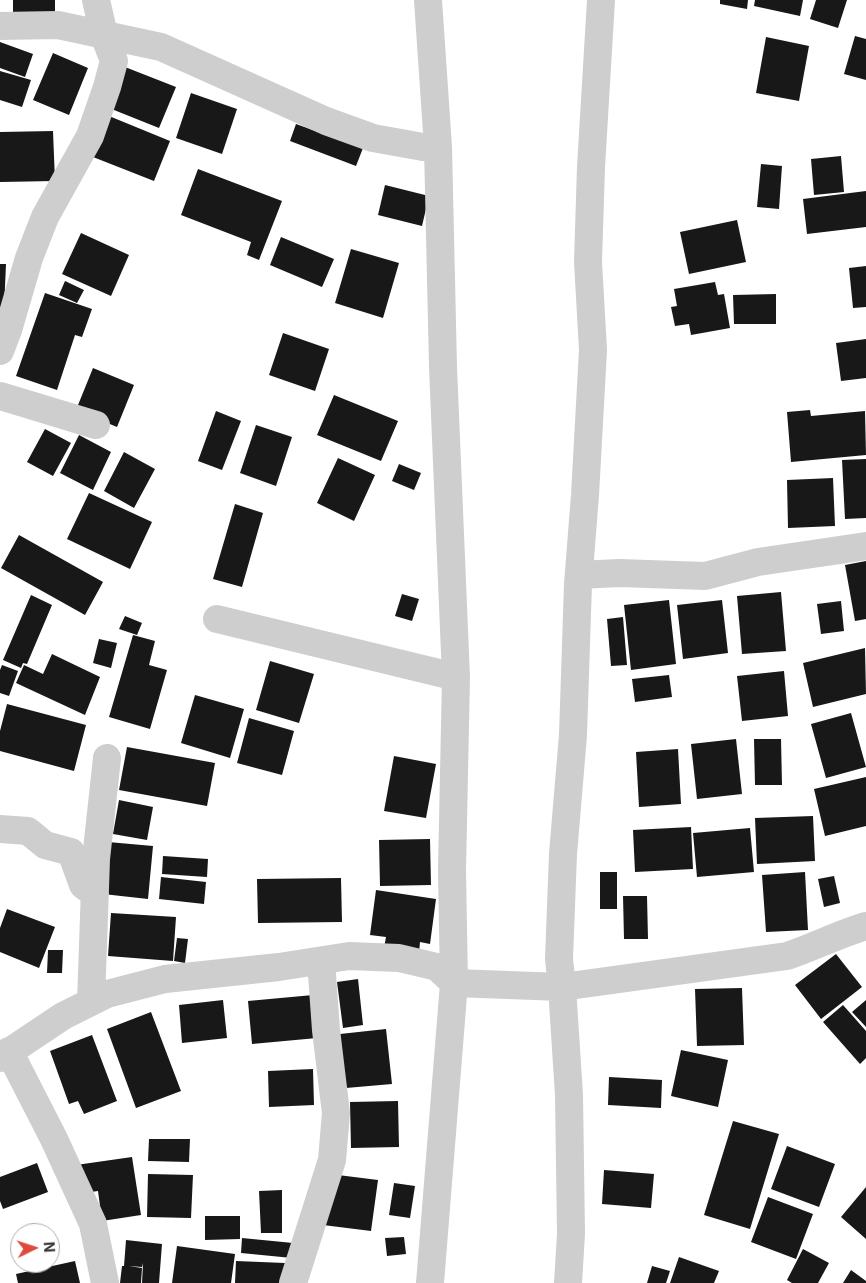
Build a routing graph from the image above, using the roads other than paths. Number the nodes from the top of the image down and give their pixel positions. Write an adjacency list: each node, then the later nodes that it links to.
1 (96, 0): 5 (street)
2 (428, 0): 6 (street)
3 (601, 0): 11 (street)
4 (0, 26): 5 (street)
5 (104, 35): 6 (street); 7 (street)
6 (438, 147): 13 (street)
7 (0, 350)
8 (0, 396): 9 (street)
9 (96, 425)
10 (866, 546): 11 (street)
11 (579, 575): 20 (street)
12 (217, 619): 13 (street)
13 (456, 677): 19 (street)
14 (107, 758): 16 (street)
15 (0, 829): 16 (street)
16 (95, 894): 21 (street)
17 (866, 926): 20 (street)
18 (321, 961): 19 (street); 21 (street); 24 (street)
19 (454, 984): 20 (street); 25 (street)
20 (562, 987): 26 (street)
21 (91, 1002): 22 (street)
22 (4, 1055): 23 (street)
23 (105, 1283)
24 (292, 1283)
25 (430, 1283)
26 (568, 1283)

